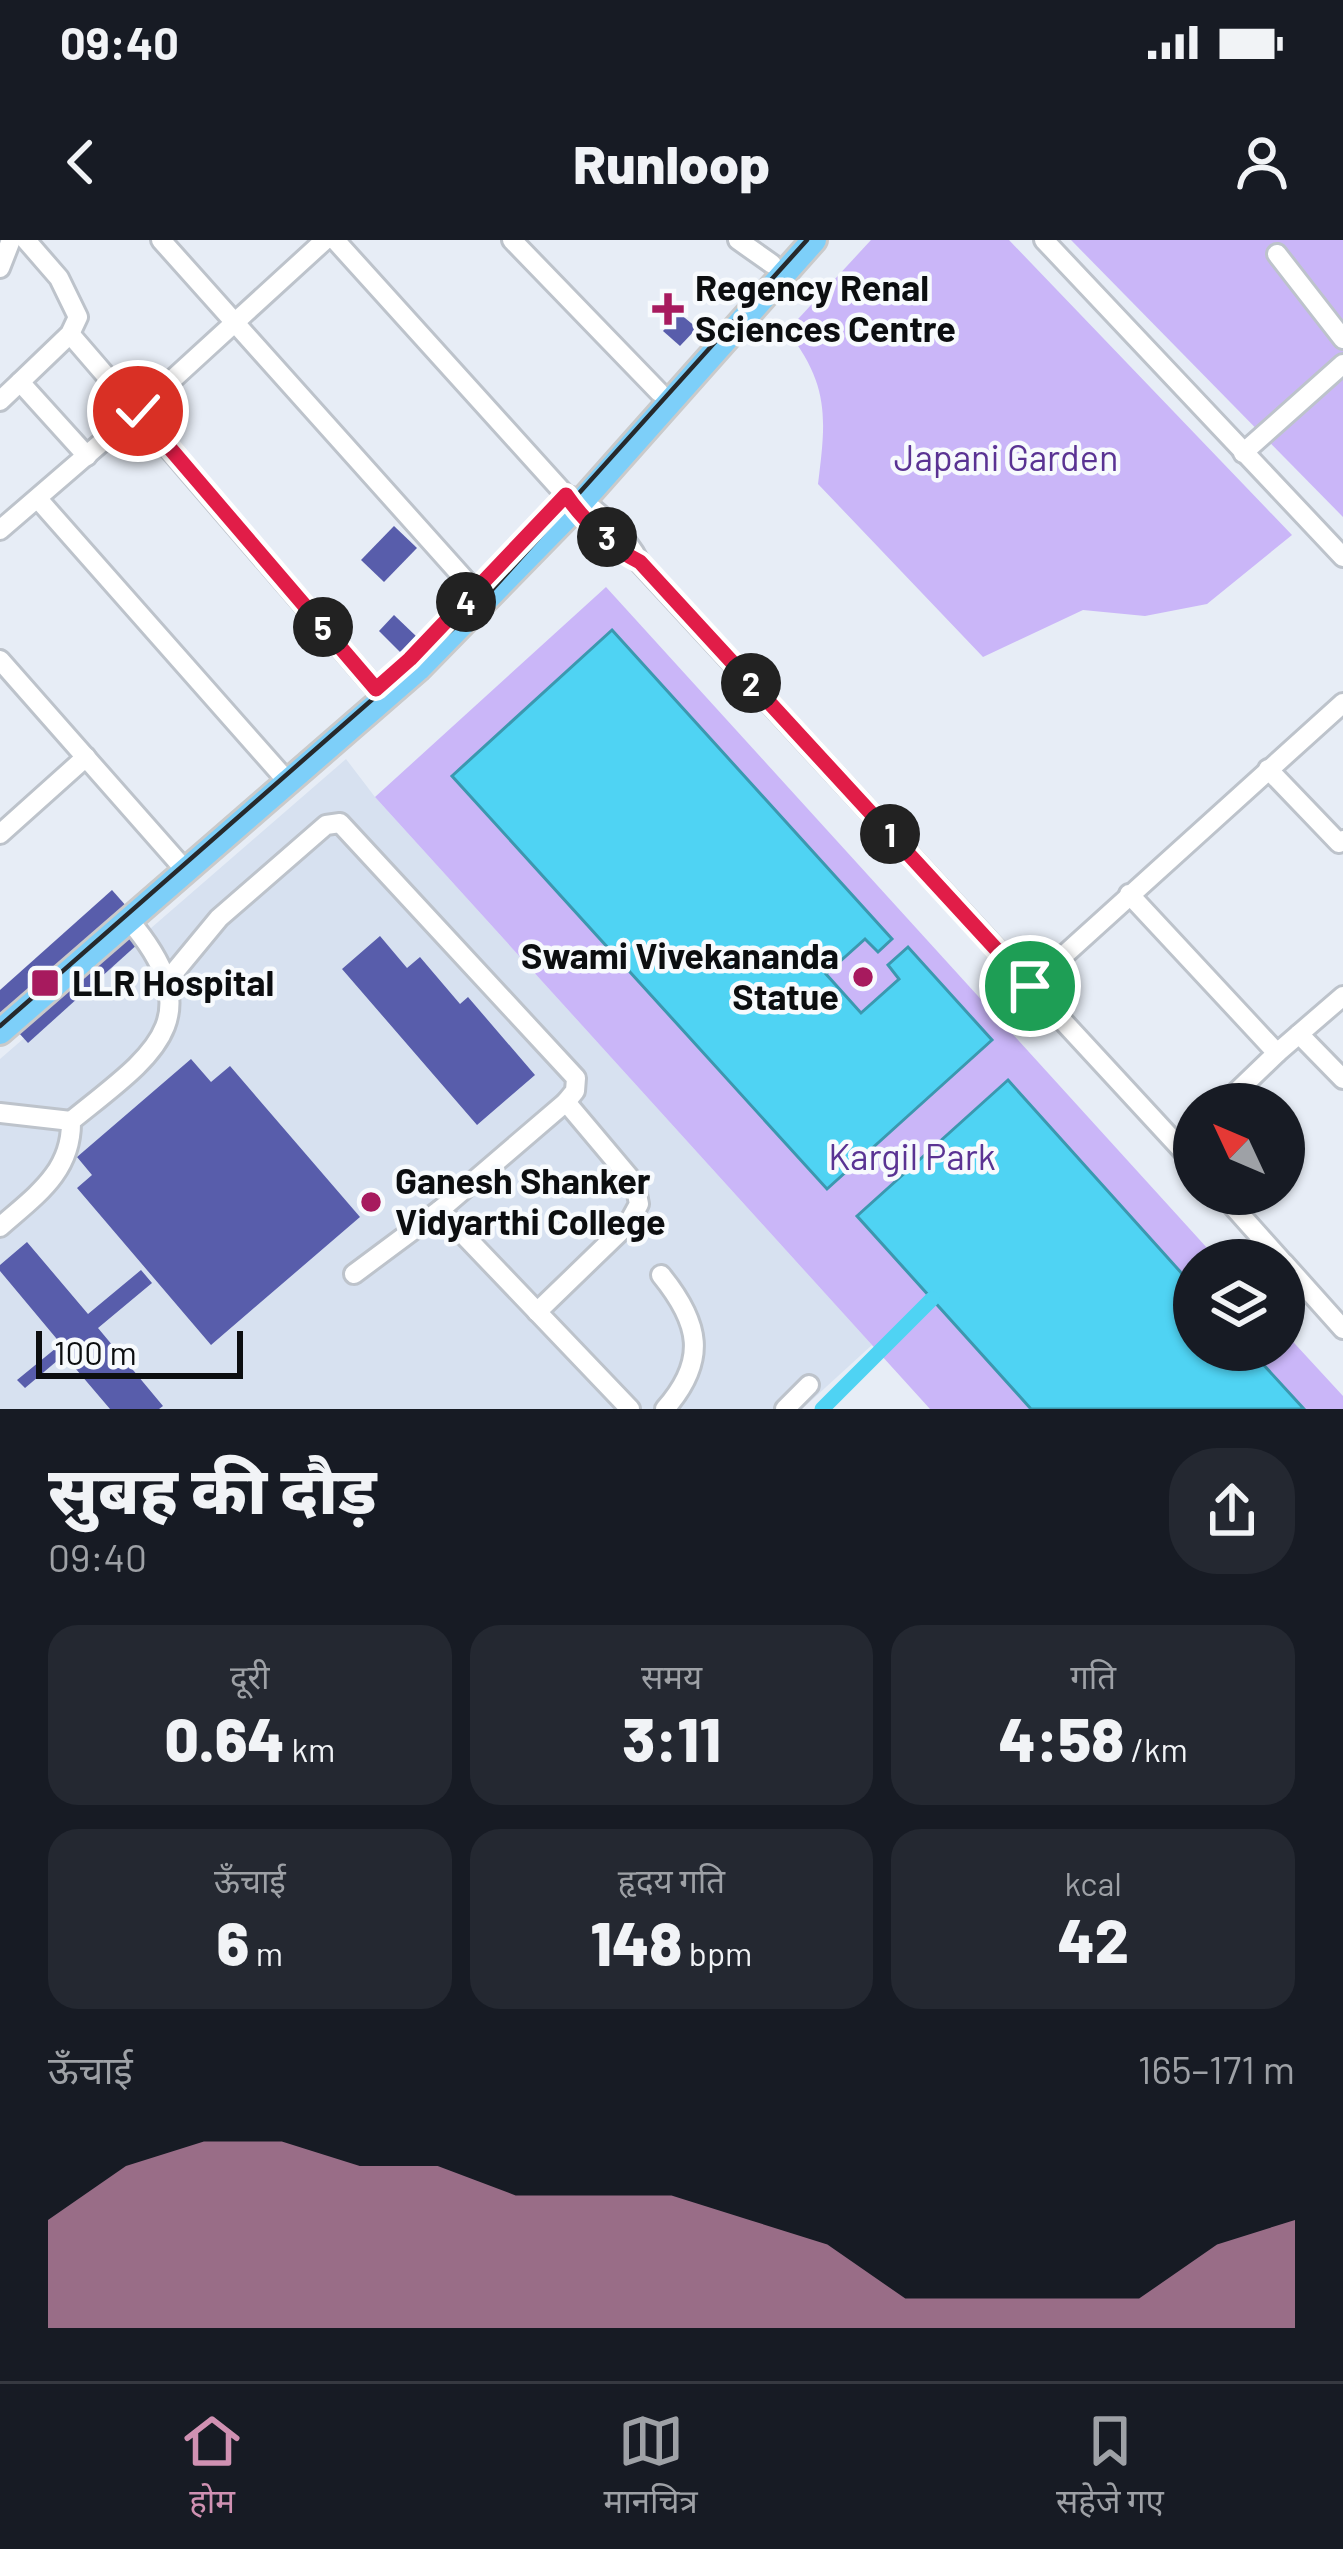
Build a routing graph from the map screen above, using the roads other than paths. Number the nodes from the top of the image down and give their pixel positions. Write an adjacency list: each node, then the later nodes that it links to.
1 (11, 240): 13 (street)
2 (26, 240): 15 (street)
3 (161, 240): 14 (street)
4 (325, 240): 14 (street)
5 (335, 240): 25 (street)
6 (512, 240): 19 (street)
7 (738, 240): 12 (street)
8 (795, 240): 12 (main road)
9 (814, 240): 25 (main road)
10 (1044, 240): 22 (street)
11 (1277, 254): 16 (street)
12 (772, 264): 19 (main road)
13 (0, 268)
14 (235, 323): 21 (street); 28 (street)
15 (70, 334): 18 (street); 21 (street)
16 (1343, 339)
17 (1343, 364): 22 (street)
18 (20, 382): 20 (street); 23 (street)
19 (659, 392): 25 (main road)
20 (0, 401)
21 (138, 411): 23 (street); 30 (street)
22 (1243, 453): 27 (street)
23 (87, 456): 24 (street)
24 (38, 499): 26 (street); 34 (street)
25 (575, 501): 28 (main road); 35 (main road); 42 (street)
26 (0, 530)
27 (1343, 557)
28 (476, 592): 30 (main road)
29 (4, 671): 32 (street)
30 (376, 689): 34 (main road)
31 (1343, 703): 33 (street)
32 (86, 758): 36 (street); 38 (street)
33 (1268, 769): 37 (street); 39 (street)
34 (280, 773): 35 (main road)
35 (244, 813): 38 (main road); 40 (main road)
36 (0, 834)
37 (1343, 840)
38 (178, 862): 44 (main road)
39 (1130, 894): 42 (street); 47 (street)
40 (130, 920): 41 (street); 45 (main road)
41 (167, 981): 50 (street); 52 (street)
42 (1030, 986): 53 (street)
43 (1343, 996): 46 (street)
44 (0, 1017)
45 (0, 1032)
46 (1299, 1034): 47 (street); 48 (street)
47 (1277, 1053): 49 (street)
48 (1343, 1079)
49 (1246, 1083)
50 (566, 1102): 54 (street); 61 (street)
51 (0, 1113): 52 (street)
52 (71, 1121): 56 (street)
53 (1173, 1126)
54 (440, 1210): 58 (street); 61 (street)
55 (1241, 1215): 57 (street)
56 (0, 1227)
57 (1262, 1239)
58 (354, 1274)
59 (661, 1275): 65 (street)
60 (1305, 1287): 62 (street)
61 (537, 1312): 64 (street)
62 (1343, 1329)
63 (809, 1384): 66 (street)
64 (629, 1409)
65 (665, 1409)
66 (785, 1409)

